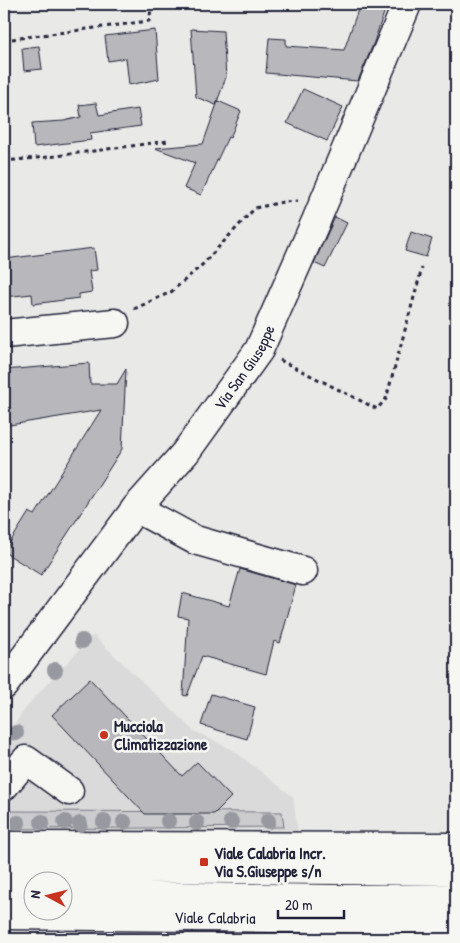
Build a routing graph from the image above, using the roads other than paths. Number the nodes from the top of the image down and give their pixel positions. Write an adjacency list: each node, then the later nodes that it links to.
1 (407, 4): 4 (street, Via San Giuseppe)
2 (115, 323): 3 (street)
3 (4, 334)
4 (136, 508): 5 (street); 6 (street, Via San Giuseppe)
5 (304, 571)
6 (4, 685)
7 (4, 786): 8 (street)
8 (68, 792)
9 (4, 846): 10 (street)
10 (456, 847)
11 (4, 867): 12 (street)
12 (456, 871)
13 (4, 894): 14 (street)
14 (22, 894)
15 (72, 895): 16 (street, Viale Calabria)
16 (456, 899)
17 (4, 915): 19 (street, Viale Calabria)
18 (456, 920): 19 (street, Viale Calabria)
19 (336, 929)

